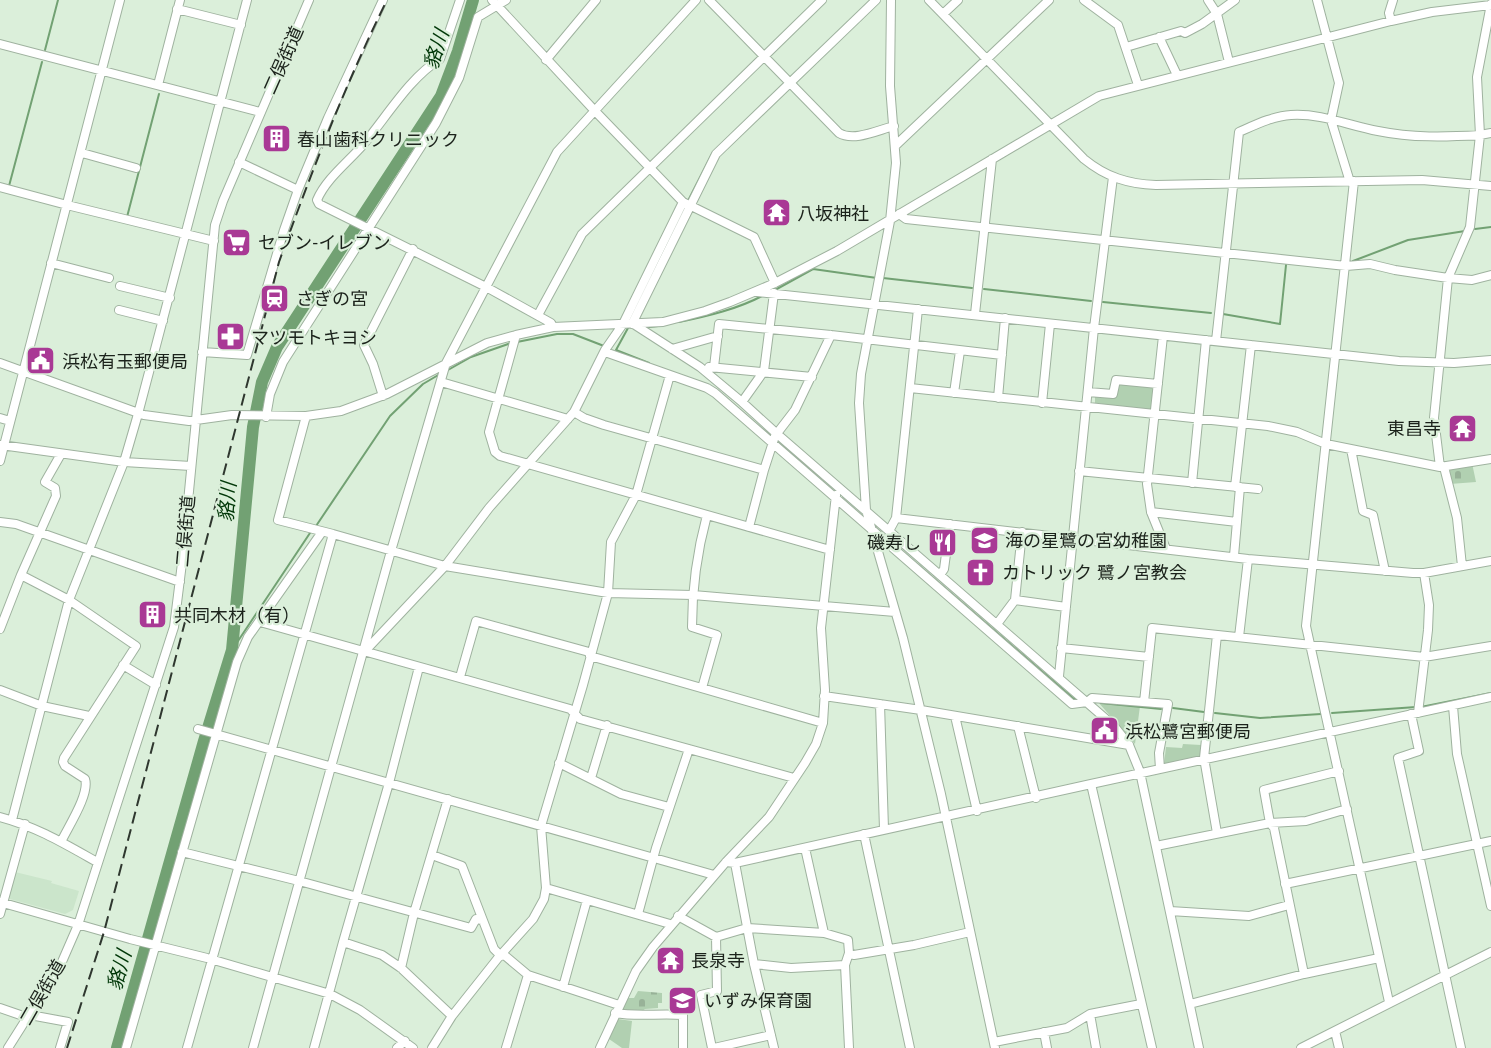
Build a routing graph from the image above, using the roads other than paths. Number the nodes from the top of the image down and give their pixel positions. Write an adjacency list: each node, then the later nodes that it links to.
1 (120, 0): 37 (street)
2 (247, 0): 28 (street)
3 (309, 0): 44 (street, 二俣街道)
4 (383, 0): 62 (street)
5 (460, 0): 67 (street)
6 (506, 0): 21 (street)
7 (596, 0): 35 (street)
8 (696, 0): 43 (street)
9 (709, 0): 33 (street)
10 (822, 0): 33 (street)
11 (876, 0): 39 (street)
12 (891, 0): 47 (street)
13 (929, 0): 25 (street)
14 (958, 0): 25 (street)
15 (1049, 0): 34 (street)
16 (1084, 0): 32 (street)
17 (1208, 0): 26 (street)
18 (1235, 0): 26 (street)
19 (1317, 0): 29 (street)
20 (1392, 0): 27 (street)
21 (495, 3): 35 (street); 67 (street)
22 (1463, 4): 23 (street); 27 (street)
23 (1491, 4): 49 (street)
24 (180, 7): 28 (street); 40 (street)
25 (943, 14): 34 (street)
26 (1217, 14): 30 (street); 36 (street)
27 (1391, 21): 29 (street)
28 (241, 25): 42 (street)
29 (1328, 37): 36 (street); 45 (street)
30 (1159, 38): 32 (street); 38 (street)
31 (0, 44): 37 (street)
32 (1126, 47): 41 (street)
33 (764, 56): 39 (street); 55 (street)
34 (986, 59): 46 (street); 50 (street)
35 (546, 60): 43 (street)
36 (1229, 62): 38 (street)
37 (102, 71): 40 (street); 51 (street)
38 (1177, 75): 41 (street)
39 (789, 83): 47 (street); 63 (street)
40 (158, 85): 42 (street)
41 (1138, 85): 46 (street)
42 (221, 101): 44 (street); 69 (street)
43 (594, 110): 55 (street); 81 (street)
44 (260, 112): 53 (street, 二俣街道)
45 (1331, 120): 49 (street); 57 (street); 58 (street)
46 (1049, 125): 52 (street); 56 (street)
47 (894, 126): 50 (street)
48 (1491, 133): 49 (street)
49 (1480, 135): 59 (street)
50 (896, 146): 66 (street)
51 (82, 153): 54 (street); 64 (street)
52 (992, 159): 65 (street); 68 (street)
53 (239, 162): 62 (street); 70 (street, 二俣街道)
54 (136, 168)
55 (650, 168): 63 (street); 89 (street)
56 (1113, 177): 58 (street); 71 (street)
57 (1352, 182): 58 (street); 59 (street); 75 (street)
58 (1232, 184): 73 (street)
59 (1474, 184): 60 (street); 78 (street)
60 (1491, 186)
61 (0, 187): 64 (street)
62 (298, 190): 108 (street)
63 (686, 204): 79 (street); 92 (street)
64 (67, 205): 69 (street); 74 (street)
65 (899, 214): 66 (street); 68 (street)
66 (890, 221): 79 (street); 85 (street)
67 (365, 227): 72 (street); 136 (street)
68 (985, 227): 71 (street); 88 (street)
69 (186, 235): 70 (street); 84 (street)
70 (214, 240): 108 (street, 二俣街道)
71 (1105, 240): 73 (street); 95 (street)
72 (412, 249): 81 (street); 126 (street)
73 (1225, 253): 75 (street); 102 (street)
74 (51, 263): 77 (street); 117 (street)
75 (1346, 266): 78 (street); 109 (street)
76 (1491, 275): 78 (street)
77 (109, 278)
78 (1448, 278): 113 (street)
79 (775, 283): 82 (street)
80 (120, 286): 84 (street)
81 (486, 287): 89 (street); 114 (street)
82 (758, 292): 83 (street); 92 (street)
83 (774, 293): 85 (street); 96 (street)
84 (170, 298): 91 (street)
85 (874, 304): 86 (street); 101 (street)
86 (918, 309): 88 (street); 104 (street)
87 (119, 310): 91 (street)
88 (975, 314): 90 (street)
89 (538, 315): 94 (street)
90 (1005, 318): 93 (street); 110 (street)
91 (163, 321): 132 (street)
92 (630, 324): 94 (street); 105 (street); 106 (street)
93 (1050, 324): 95 (street); 130 (street)
94 (553, 327): 100 (street)
95 (1094, 328): 99 (street); 124 (street)
96 (769, 329): 97 (street); 98 (street); 118 (street)
97 (831, 335): 101 (street); 120 (street)
98 (718, 336): 106 (street); 115 (street)
99 (1163, 336): 102 (street); 122 (street)
100 (515, 340): 114 (street); 127 (street)
101 (867, 340): 104 (street); 162 (street)
102 (1211, 341): 103 (street); 139 (street)
103 (1251, 345): 109 (street); 141 (street)
104 (915, 346): 107 (street); 123 (street)
105 (607, 348): 119 (street); 135 (street)
106 (672, 349): 116 (street)
107 (960, 351): 110 (street); 125 (street)
108 (202, 352): 138 (street, 二俣街道)
109 (1335, 354): 113 (street); 144 (street)
110 (1002, 355): 128 (street)
111 (1491, 360): 113 (street)
112 (0, 363): 117 (street)
113 (1440, 363): 153 (street)
114 (446, 365): 121 (street); 126 (street)
115 (714, 367): 116 (street); 118 (street)
116 (700, 368): 129 (street)
117 (22, 371): 132 (street); 140 (street)
118 (764, 371): 120 (street); 129 (street)
119 (670, 375): 142 (street); 143 (street)
120 (812, 377): 143 (street)
121 (441, 380): 127 (street); 180 (street)
122 (1158, 384): 124 (street); 133 (street)
123 (910, 388): 125 (street); 165 (street)
124 (1088, 392): 131 (street)
125 (954, 393): 128 (street)
126 (383, 396): 134 (street)
127 (498, 398): 135 (street); 151 (street)
128 (998, 398): 130 (street)
129 (742, 402): 143 (street)
130 (1042, 403): 131 (street)
131 (1086, 407): 133 (street); 155 (street)
132 (138, 414): 138 (street); 150 (street)
133 (1154, 415): 139 (street); 156 (street)
134 (306, 416): 136 (street); 171 (street)
135 (571, 416): 142 (street); 151 (street)
136 (264, 417): 138 (street)
137 (0, 418): 140 (street)
138 (195, 420): 152 (street, 二俣街道)
139 (1199, 420): 141 (street); 157 (street)
140 (10, 421): 145 (street)
141 (1242, 424): 144 (street); 158 (street)
142 (652, 438): 154 (street); 161 (street)
143 (774, 438): 154 (street); 160 (street)
144 (1326, 444): 146 (street); 184 (street)
145 (2, 445): 147 (street); 149 (street)
146 (1351, 449): 153 (street); 187 (street)
147 (61, 454): 150 (street); 174 (street)
148 (1491, 459): 153 (street)
149 (0, 461)
150 (124, 462): 152 (street); 178 (street)
151 (528, 463): 161 (street); 185 (street)
152 (191, 466): 191 (street, 二俣街道)
153 (1442, 467): 186 (street)
154 (764, 470): 169 (street)
155 (1079, 471): 156 (street); 176 (street)
156 (1148, 478): 157 (street); 163 (street)
157 (1192, 483): 158 (street)
158 (1238, 487): 159 (street); 167 (street)
159 (1258, 489)
160 (837, 492): 162 (street); 170 (street); 179 (street)
161 (636, 495): 164 (street); 192 (street)
162 (867, 513): 170 (street); 172 (street)
163 (1151, 513): 167 (street); 177 (street)
164 (707, 515): 169 (street); 193 (street)
165 (896, 518): 168 (street); 172 (street)
166 (0, 522): 174 (street)
167 (1237, 522): 181 (street)
168 (950, 524): 173 (street); 190 (street)
169 (749, 527): 179 (street)
170 (871, 528): 198 (street); 221 (street)
171 (316, 530): 175 (street); 199 (street)
172 (889, 531): 190 (street)
173 (1022, 532): 176 (street); 195 (street)
174 (40, 533): 178 (street); 189 (street)
175 (333, 534): 180 (street); 202 (street)
176 (1073, 538): 177 (street); 197 (street)
177 (1166, 549): 181 (street)
178 (88, 550): 191 (street); 194 (street)
179 (830, 550): 196 (street)
180 (391, 551): 185 (street); 208 (street)
181 (1234, 556): 182 (street)
182 (1248, 559): 184 (street); 204 (street)
183 (1491, 561): 186 (street)
184 (1312, 564): 187 (street); 205 (street)
185 (445, 566): 192 (street); 208 (street)
186 (1462, 566): 188 (street)
187 (1384, 570): 188 (street)
188 (1424, 573): 211 (street)
189 (21, 575): 194 (street); 201 (street)
190 (940, 575): 200 (street)
191 (180, 582): 216 (street, 二俣街道)
192 (608, 593): 193 (street); 209 (street)
193 (692, 595): 196 (street); 217 (street)
194 (69, 600): 212 (street); 224 (street)
195 (1015, 600): 197 (street); 200 (street)
196 (825, 605): 198 (street); 219 (street)
197 (1066, 607): 207 (street)
198 (895, 612): 226 (street)
199 (260, 622): 202 (street); 236 (street)
200 (997, 624): 214 (street)
201 (0, 629)
202 (305, 635): 208 (street); 239 (street)
203 (1217, 635): 204 (street); 210 (street); 240 (street)
204 (1239, 637): 205 (street)
205 (1311, 645): 211 (street); 235 (street)
206 (1491, 646): 211 (street)
207 (1061, 648): 210 (street); 214 (street)
208 (364, 652): 213 (street); 242 (street)
209 (590, 656): 215 (street); 217 (street); 228 (street)
210 (1149, 657): 222 (street)
211 (1424, 657): 227 (street)
212 (123, 665): 216 (street); 229 (street)
213 (419, 667): 215 (street); 248 (street)
214 (1059, 676): 221 (street)
215 (460, 677): 228 (street)
216 (156, 685): 273 (street, 二俣街道)
217 (702, 688): 231 (street)
218 (0, 690): 224 (street)
219 (824, 696): 223 (street); 231 (street)
220 (1491, 697): 225 (street)
221 (1086, 700): 222 (street); 237 (street)
222 (1144, 702): 243 (street)
223 (880, 704): 226 (street); 261 (street)
224 (42, 706): 229 (street); 257 (street)
225 (1453, 706): 227 (street); 266 (street)
226 (921, 710): 230 (street); 255 (street)
227 (1416, 710): 235 (street); 271 (street)
228 (574, 714): 232 (street); 241 (street)
229 (89, 716): 265 (street)
230 (956, 716): 233 (street); 254 (street)
231 (823, 723): 247 (street)
232 (607, 725): 238 (street); 246 (street)
233 (1018, 726): 237 (street); 250 (street)
234 (198, 729): 236 (street)
235 (1331, 732): 240 (street); 244 (street)
236 (215, 733): 239 (street); 269 (street)
237 (1129, 745): 245 (street)
238 (689, 748): 247 (street); 252 (street)
239 (272, 749): 242 (street); 276 (street)
240 (1204, 759): 243 (street); 262 (street)
241 (559, 763): 246 (street); 260 (street)
242 (332, 767): 248 (street); 279 (street)
243 (1160, 769): 245 (street)
244 (1339, 771): 253 (street); 258 (street)
245 (1140, 772): 249 (street); 267 (street)
246 (591, 778): 252 (street)
247 (794, 778): 274 (street)
248 (389, 783): 251 (street); 282 (street)
249 (1091, 784): 250 (street); 317 (street)
250 (1036, 798): 254 (street)
251 (448, 800): 260 (street); 270 (street)
252 (669, 807): 272 (street)
253 (1347, 809): 258 (street); 277 (street)
254 (977, 810): 255 (street)
255 (946, 816): 261 (street); 296 (street)
256 (0, 817): 257 (street)
257 (12, 820): 259 (street)
258 (1270, 823): 262 (street); 280 (street)
259 (25, 824): 265 (street); 284 (street)
260 (540, 826): 272 (street); 281 (street)
261 (884, 829): 263 (street)
262 (1217, 833): 267 (street)
263 (864, 834): 268 (street); 301 (street)
264 (1491, 841): 266 (street)
265 (61, 842): 273 (street)
266 (1479, 843): 271 (street); 286 (street)
267 (1156, 846): 287 (street)
268 (805, 848): 275 (street); 297 (street)
269 (182, 852): 276 (street); 300 (street)
270 (432, 855): 288 (street); 292 (street)
271 (1420, 856): 277 (street); 310 (street)
272 (653, 858): 278 (street); 290 (street)
273 (97, 862): 294 (street, 二俣街道)
274 (726, 862): 275 (street); 278 (street)
275 (735, 863): 295 (street)
276 (240, 867): 279 (street); 306 (street)
277 (1361, 868): 280 (street); 305 (street)
278 (714, 875): 291 (street)
279 (299, 881): 282 (street); 313 (street)
280 (1285, 884): 285 (street)
281 (546, 888): 283 (street); 304 (street)
282 (357, 897): 288 (street); 299 (street)
283 (587, 900): 290 (street); 314 (street)
284 (2, 902): 289 (street); 294 (street)
285 (1289, 905): 287 (street); 312 (street)
286 (1491, 906)
287 (1170, 911): 318 (street)
288 (414, 913): 292 (street); 309 (street)
289 (0, 914)
290 (638, 914): 293 (street)
291 (678, 916): 293 (street); 298 (street)
292 (482, 920): 304 (street)
293 (670, 924): 320 (street)
294 (78, 925): 300 (street); 322 (street, 二俣街道)
295 (747, 928): 297 (street); 298 (street); 307 (street)
296 (970, 932): 301 (street); 328 (street)
297 (824, 933): 303 (street)
298 (716, 937): 341 (street)
299 (343, 942): 309 (street); 315 (street)
300 (155, 945): 306 (street); 331 (street)
301 (890, 949): 303 (street); 344 (street)
302 (1491, 952): 310 (street)
303 (849, 954): 308 (street)
304 (502, 955): 311 (street); 323 (street)
305 (1379, 958): 312 (street); 316 (street)
306 (212, 959): 313 (street); 332 (street)
307 (754, 964): 308 (street); 326 (street)
308 (845, 965): 343 (street)
309 (401, 968): 323 (street)
310 (1445, 974): 316 (street); 351 (street)
311 (528, 975): 314 (street); 338 (street)
312 (1304, 975): 318 (street)
313 (273, 977): 315 (street); 333 (street)
314 (562, 987): 320 (street)
315 (330, 994): 327 (street); 334 (street)
316 (1389, 1002): 324 (street)
317 (1141, 1004): 321 (street); 347 (street)
318 (1190, 1004): 348 (street)
319 (0, 1008): 322 (street)
320 (617, 1009): 339 (street); 340 (street)
321 (1090, 1014): 325 (street); 346 (street)
322 (30, 1016): 329 (street, 二俣街道); 330 (street)
323 (452, 1016): 337 (street)
324 (1335, 1031): 349 (street); 350 (street)
325 (1044, 1032): 328 (street); 345 (street)
326 (771, 1035): 341 (street); 342 (street)
327 (405, 1041): 335 (street); 336 (street)
328 (994, 1045)
329 (8, 1048)
330 (60, 1048)
331 (126, 1048)
332 (187, 1048)
333 (253, 1048)
334 (314, 1048)
335 (397, 1048)
336 (413, 1048)
337 (432, 1048)
338 (506, 1048)
339 (600, 1048)
340 (683, 1048)
341 (713, 1048)
342 (774, 1048)
343 (849, 1048)
344 (910, 1048)
345 (1047, 1048)
346 (1096, 1048)
347 (1152, 1048)
348 (1199, 1048)
349 (1301, 1048)
350 (1339, 1048)
351 (1461, 1048)

